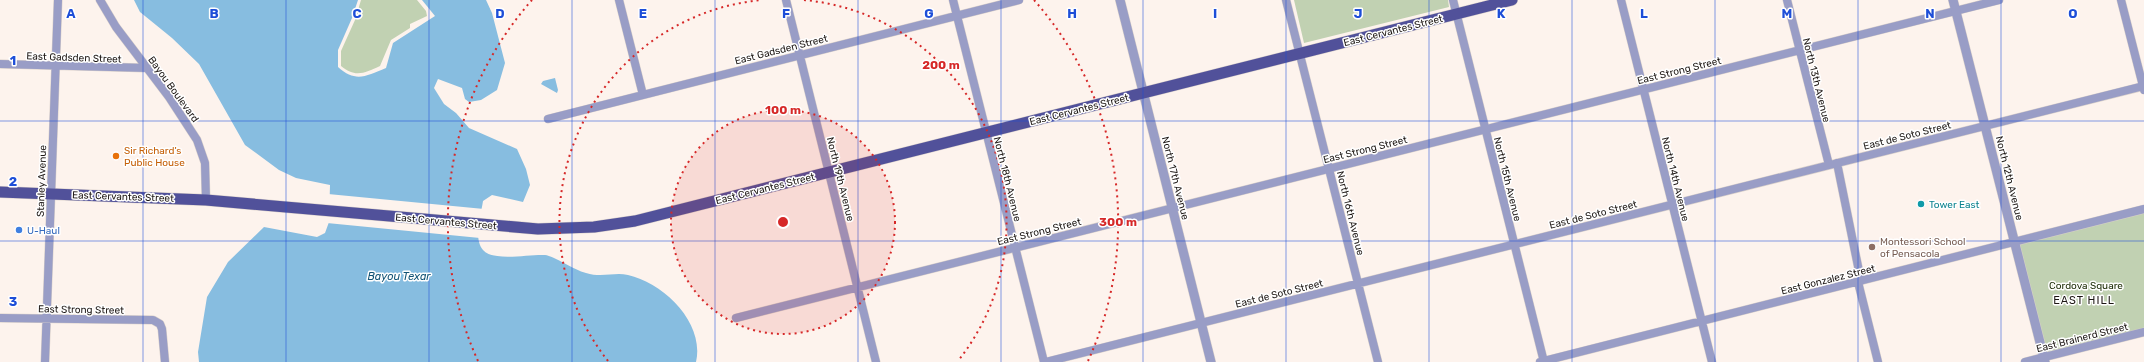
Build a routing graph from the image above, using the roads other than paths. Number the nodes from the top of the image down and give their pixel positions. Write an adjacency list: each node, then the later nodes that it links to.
1 (58, 0): 23 (street, Stanley Avenue)
2 (100, 0): 24 (street, Bayou Boulevard)
3 (619, 0): 28 (street)
4 (786, 0): 21 (street, North 19th Avenue)
5 (953, 0): 18 (street, North 18th Avenue)
6 (1019, 0): 18 (street, East Gadsden Street)
7 (1120, 0): 27 (street, North 17th Avenue)
8 (1286, 0): 20 (street, North 16th Avenue)
9 (1453, 0): 17 (street, North 15th Avenue)
10 (1512, 0): 17 (main road, East Cervantes Street)
11 (1621, 0): 26 (street, North 14th Avenue)
12 (1787, 0): 19 (street, North 13th Avenue)
13 (1953, 0): 16 (street, North 12th Avenue)
14 (1999, 0): 16 (street, East Strong Street)
15 (2121, 0): 25 (street)
16 (1956, 11): 19 (street, East Strong Street); 30 (street, North 12th Avenue)
17 (1457, 14): 20 (main road, East Cervantes Street); 31 (street, North 15th Avenue)
18 (957, 16): 21 (street, East Gadsden Street); 32 (street, North 18th Avenue)
19 (1799, 50): 26 (street, East Strong Street); 33 (street, North 13th Avenue)
20 (1300, 53): 27 (main road, East Cervantes Street); 34 (street, North 16th Avenue)
21 (800, 55): 28 (street, East Gadsden Street); 35 (street, North 19th Avenue)
22 (0, 64): 23 (street, East Gadsden Street)
23 (55, 67): 24 (street, East Gadsden Street); 37 (street, Stanley Avenue)
24 (147, 68): 38 (street, Bayou Boulevard)
25 (2144, 88): 30 (street, East de Soto Street)
26 (1643, 89): 31 (street, East Strong Street); 39 (street, North 14th Avenue)
27 (1143, 93): 32 (main road, East Cervantes Street); 40 (street, North 17th Avenue)
28 (643, 94): 29 (street, East Gadsden Street)
29 (548, 119)
30 (1985, 126): 33 (street, East de Soto Street); 42 (street, North 12th Avenue)
31 (1486, 129): 34 (street, East Strong Street); 43 (street, North 15th Avenue)
32 (986, 133): 35 (main road, East Cervantes Street); 44 (street, North 18th Avenue)
33 (1833, 164): 39 (street, East de Soto Street); 45 (street, North 13th Avenue)
34 (1329, 168): 40 (street, East Strong Street); 46 (street, North 16th Avenue)
35 (829, 172): 38 (main road, East Cervantes Street); 47 (street, North 19th Avenue)
36 (0, 192): 37 (main road, East Cervantes Street)
37 (51, 194): 38 (main road, East Cervantes Street); 49 (street, Stanley Avenue)
38 (206, 200)
39 (1672, 204): 43 (street, East de Soto Street); 51 (street, North 14th Avenue)
40 (1172, 208): 44 (street, East Strong Street); 52 (street, North 17th Avenue)
41 (2144, 210): 42 (street, East Gonzalez Street)
42 (2014, 242): 45 (street, East Gonzalez Street); 54 (street, North 12th Avenue)
43 (1515, 244): 46 (street, East de Soto Street); 61 (street, North 15th Avenue)
44 (1015, 248): 47 (street, East Strong Street); 58 (street, North 18th Avenue)
45 (1859, 281): 51 (street, East Gonzalez Street); 63 (street, North 13th Avenue)
46 (1358, 284): 52 (street, East de Soto Street); 60 (street, North 16th Avenue)
47 (857, 287): 50 (street, East Strong Street); 57 (street, North 19th Avenue)
48 (0, 318): 49 (street, East Strong Street)
49 (47, 318): 55 (street, Stanley Avenue); 56 (street, East Strong Street)
50 (736, 318)
51 (1702, 321): 61 (street, East Gonzalez Street); 62 (street, North 14th Avenue)
52 (1201, 323): 58 (street, East de Soto Street); 59 (street, North 17th Avenue)
53 (2144, 332): 54 (street, East Brainerd Street)
54 (2044, 360): 64 (street, East Brainerd Street)
55 (45, 362)
56 (165, 362)
57 (876, 362)
58 (1045, 362)
59 (1211, 362)
60 (1378, 362)
61 (1543, 362)
62 (1712, 362)
63 (1878, 362)
64 (2025, 362)

